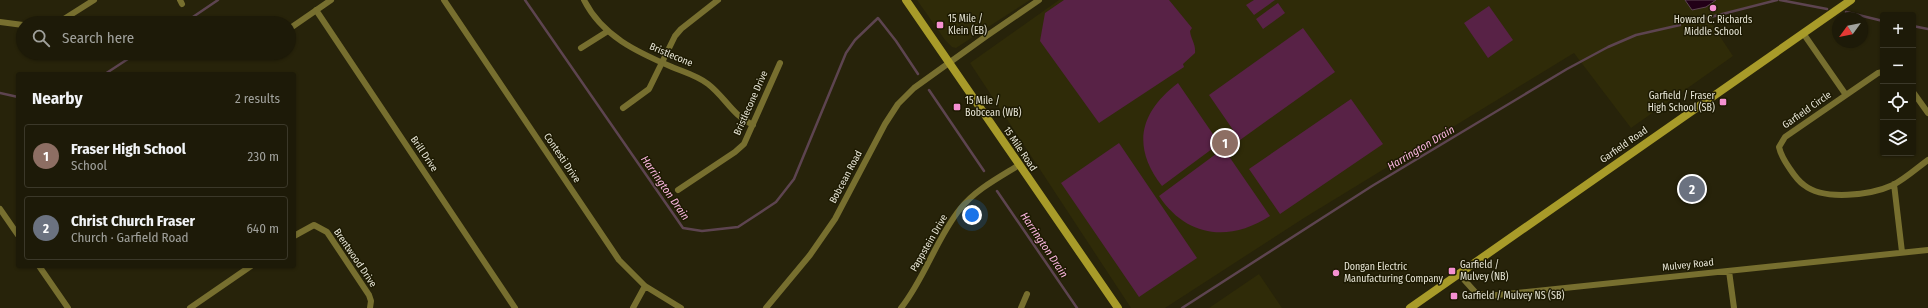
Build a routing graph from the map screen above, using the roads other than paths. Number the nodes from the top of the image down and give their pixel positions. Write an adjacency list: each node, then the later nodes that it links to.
1 (94, 0): 10 (street)
2 (331, 0): 9 (street)
3 (444, 0): 39 (street, Contesti Drive)
4 (584, 0): 14 (street, Bristlecone)
5 (718, 0): 17 (street)
6 (906, 0): 19 (main road, 15 Mile Road)
7 (1039, 0): 19 (street, Bobcean Road)
8 (1851, 0): 15 (main road, Garfield Road)
9 (316, 10): 12 (street); 44 (street, Brill Drive)
10 (67, 16)
11 (0, 22): 13 (street)
12 (296, 24)
13 (16, 25)
14 (608, 31): 16 (street); 17 (street, Bristlecone)
15 (1803, 33): 21 (street, Garfield Circle); 38 (main road, Garfield Road)
16 (581, 48)
17 (662, 63): 23 (street); 25 (street, Bristlecone)
18 (780, 63): 25 (street, Bristlecone Drive)
19 (950, 63): 27 (main road, 15 Mile Road); 47 (street, Bobcean Road)
20 (1880, 73): 21 (street, Garfield Circle)
21 (1846, 95): 28 (street, Garfield Circle)
22 (1916, 96): 24 (street)
23 (623, 108)
24 (1928, 114)
25 (753, 125): 29 (street, Bristlecone Drive)
26 (1928, 160): 28 (street, Garfield Circle)
27 (1019, 165): 48 (street, Pappstein Drive); 50 (main road, 15 Mile Road)
28 (1894, 184): 34 (street)
29 (678, 190)
30 (0, 209): 31 (street)
31 (16, 232)
32 (296, 235): 43 (street, Brentwood Drive)
33 (1928, 250): 34 (street, Mulvey Road)
34 (1902, 252): 37 (street, Mulvey Road)
35 (40, 268): 41 (street)
36 (248, 268): 42 (street)
37 (1729, 271): 38 (street, Mulvey Road); 52 (street)
38 (1458, 274): 51 (main road, Garfield Road)
39 (645, 286): 45 (street); 46 (street, Contesti Drive)
40 (1028, 294): 49 (street)
41 (68, 308)
42 (190, 308)
43 (370, 308)
44 (515, 308)
45 (633, 308)
46 (681, 308)
47 (766, 308)
48 (901, 308)
49 (1021, 308)
50 (1118, 308)
51 (1410, 308)
52 (1734, 308)

